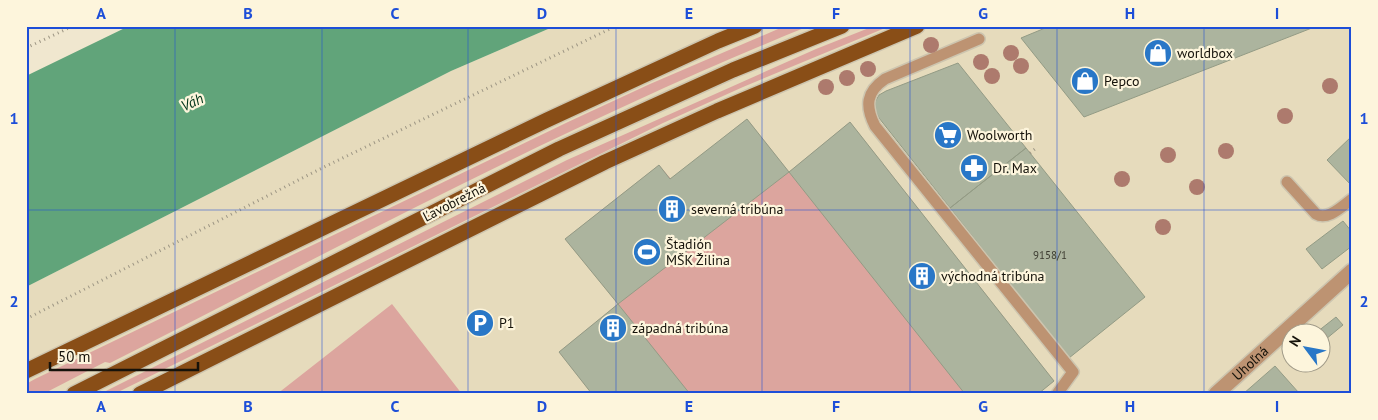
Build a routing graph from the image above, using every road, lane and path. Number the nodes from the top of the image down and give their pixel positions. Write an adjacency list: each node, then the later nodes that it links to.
1 (74, 26): 7 (path)
2 (616, 26): 13 (path)
3 (756, 26): 14 (main road)
4 (842, 26): 15 (main road, Ľavobrežná)
5 (917, 26): 16 (main road)
6 (979, 39): 17 (lane)
7 (26, 48)
8 (1035, 149): 9 (path)
9 (1030, 153)
10 (1287, 182): 11 (lane)
11 (1352, 199)
12 (1352, 271): 18 (street, Uhoľná)
13 (26, 319)
14 (26, 371)
15 (74, 394)
16 (140, 394)
17 (1057, 394)
18 (1216, 394)

